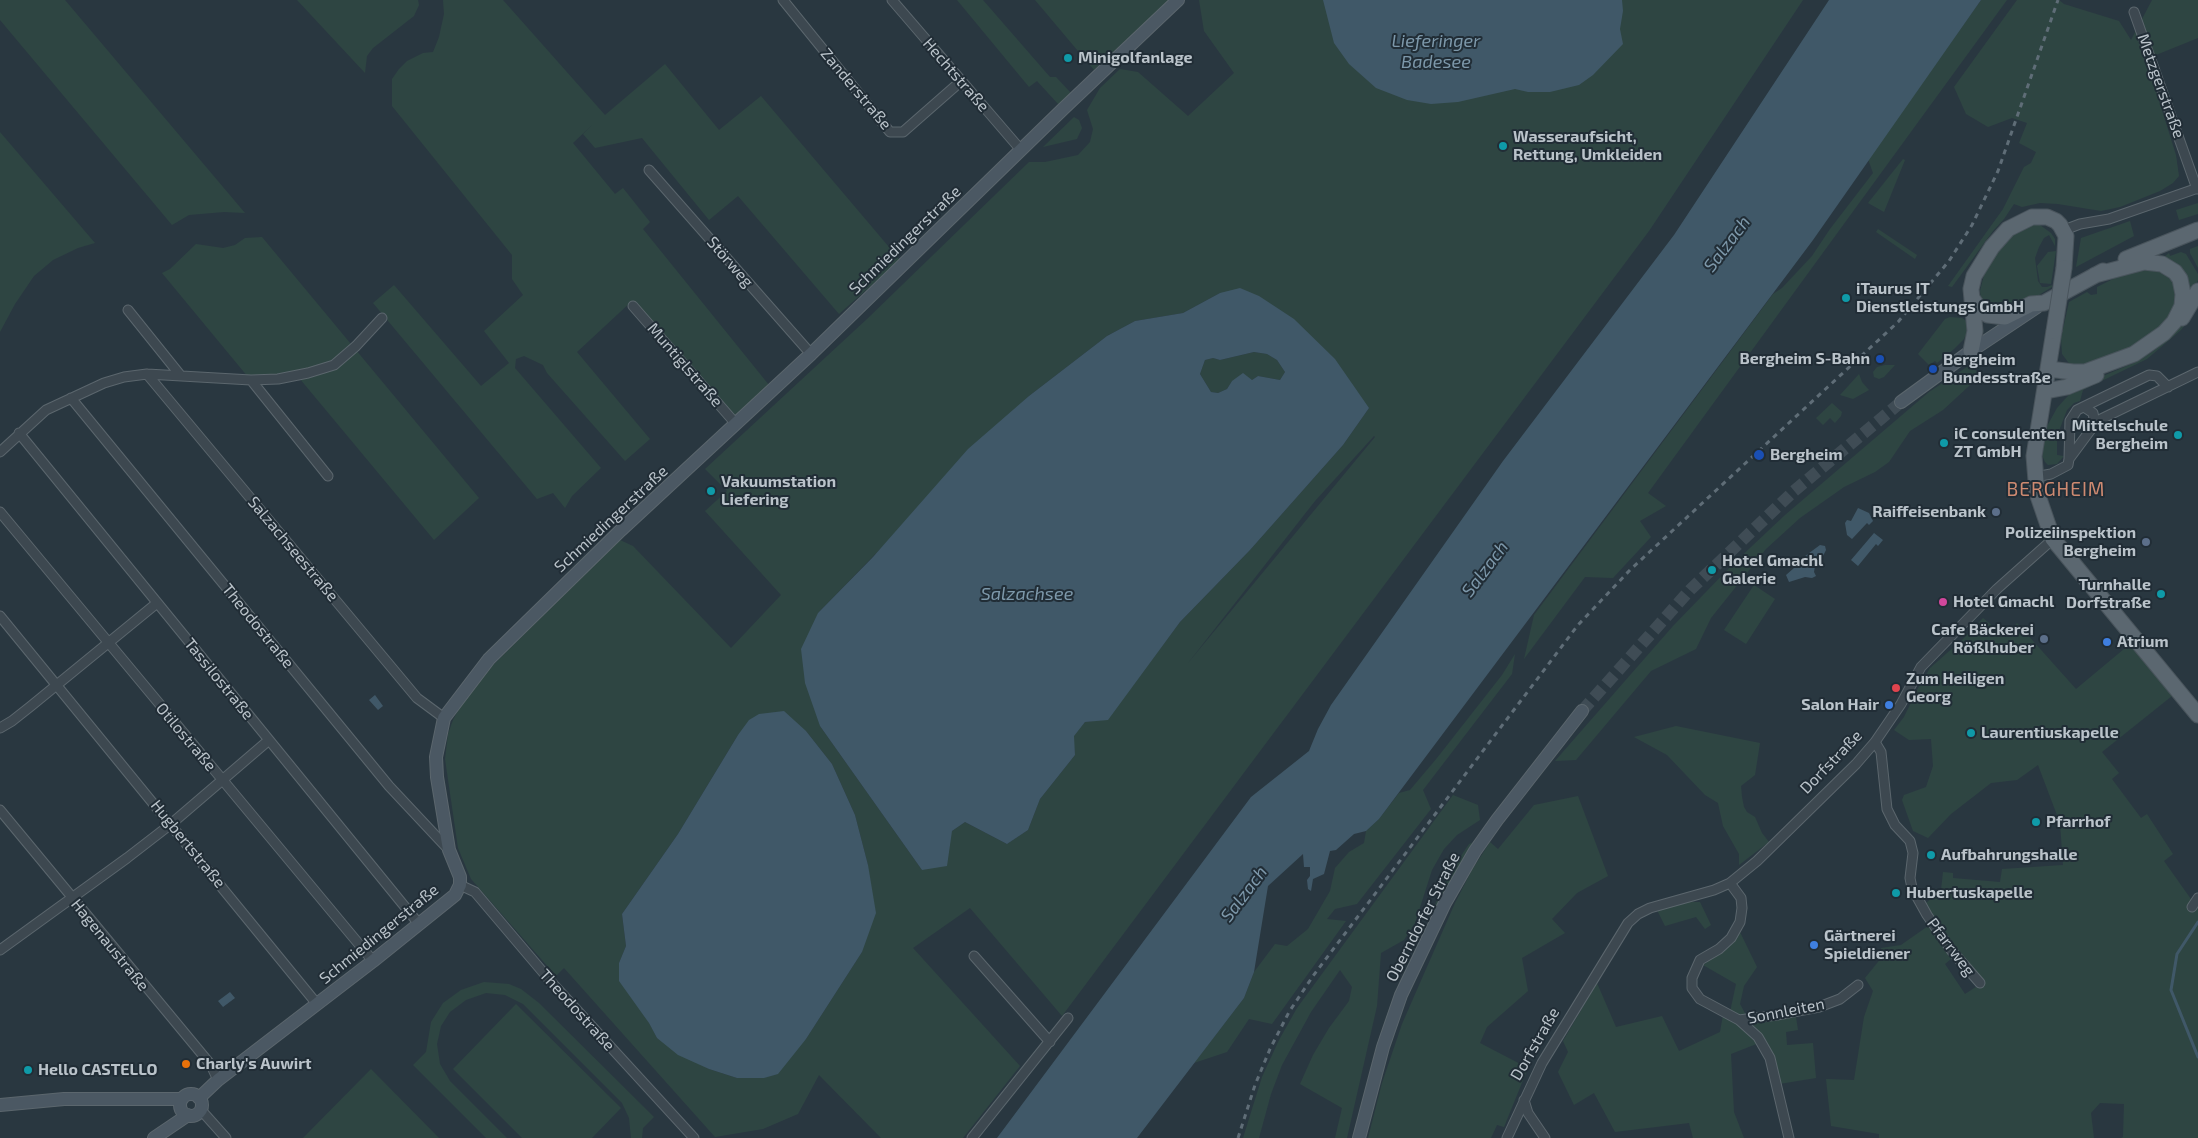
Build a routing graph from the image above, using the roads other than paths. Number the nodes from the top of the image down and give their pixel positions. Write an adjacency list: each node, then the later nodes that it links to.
1 (783, 0): 5 (street, Zanderstraße)
2 (892, 0): 5 (street, Hechtstraße)
3 (1178, 0): 6 (street, Schmiedingerstraße)
4 (2134, 12): 8 (street, Metzgerstraße)
5 (960, 82): 6 (street, Hechtstraße)
6 (1021, 150): 19 (street, Schmiedingerstraße)
7 (649, 170): 19 (street, Störweg)
8 (2197, 188): 9 (street, Metzgerstraße)
9 (2064, 230): 13 (main road); 20 (main road, bridge)
10 (2198, 230): 11 (main road)
11 (2095, 275): 14 (main road); 20 (main road)
12 (2198, 291): 26 (main road)
13 (1972, 298): 14 (main road); 18 (main road)
14 (2044, 303): 18 (street)
15 (633, 306): 30 (street, Muntiglstraße)
16 (128, 310): 23 (street)
17 (382, 318): 24 (street)
18 (1971, 351): 28 (street)
19 (811, 354): 30 (street, Schmiedingerstraße)
20 (2049, 369): 26 (main road)
21 (2198, 372): 25 (street)
22 (147, 374): 23 (street); 27 (street); 45 (street, Salzachseestraße)
23 (181, 376): 24 (street)
24 (251, 380): 35 (street)
25 (2168, 387): 29 (street); 31 (street)
26 (2046, 391): 36 (main road)
27 (71, 398): 32 (street); 52 (street, Theodostraße)
28 (1901, 402)
29 (2084, 407): 31 (street); 34 (street)
30 (736, 424): 45 (street, Schmiedingerstraße)
31 (2095, 424): 34 (street)
32 (19, 433): 33 (street); 39 (street, Tassilostraße)
33 (0, 452)
34 (2068, 459): 36 (street)
35 (328, 476)
36 (2035, 477): 38 (main road)
37 (0, 512): 41 (street, Otilostraße)
38 (2054, 539): 44 (main road); 48 (street, Dorfstraße)
39 (158, 603): 41 (street); 47 (street, Tassilostraße)
40 (0, 616): 42 (street, Hugbertstraße)
41 (108, 642): 42 (street); 49 (street, Otilostraße)
42 (58, 685): 46 (street); 51 (street, Hugbertstraße)
43 (1582, 711): 78 (street, Oberndorfer Straße)
44 (2198, 715)
45 (444, 718): 52 (street, Schmiedingerstraße)
46 (0, 728)
47 (269, 740): 49 (street); 58 (street, Tassilostraße)
48 (1875, 742): 53 (street, Dorfstraße); 62 (street, Pfarrweg)
49 (221, 779): 51 (street); 61 (street, Otilostraße)
50 (0, 810): 55 (street, Hagenaustraße)
51 (171, 824): 55 (street); 64 (street, Hugbertstraße)
52 (449, 850): 54 (street, Schmiedingerstraße)
53 (1730, 883): 66 (street); 70 (street, Dorfstraße)
54 (460, 885): 58 (street, Schmiedingerstraße); 76 (street, Theodostraße)
55 (72, 898): 59 (street); 68 (street, Hagenaustraße)
56 (2198, 898): 57 (street)
57 (2192, 907)
58 (419, 924): 61 (street, Schmiedingerstraße)
59 (0, 950)
60 (974, 956): 67 (street)
61 (373, 961): 64 (street, Schmiedingerstraße)
62 (1980, 983)
63 (1858, 985): 66 (street, Sonnleiten)
64 (317, 1004): 68 (street, Schmiedingerstraße)
65 (1068, 1018): 67 (street)
66 (1739, 1020): 81 (street)
67 (1050, 1042): 77 (street)
68 (218, 1080): 71 (street, Schmiedingerstraße)
69 (182, 1099): 71 (street); 72 (street); 73 (street)
70 (1524, 1100): 79 (street, Dorfstraße); 80 (street)
71 (200, 1104): 73 (street); 75 (street)
72 (0, 1105)
73 (188, 1115): 74 (street)
74 (154, 1138)
75 (226, 1138)
76 (694, 1138)
77 (972, 1138)
78 (1359, 1138)
79 (1507, 1138)
80 (1545, 1138)
81 (1789, 1138)

